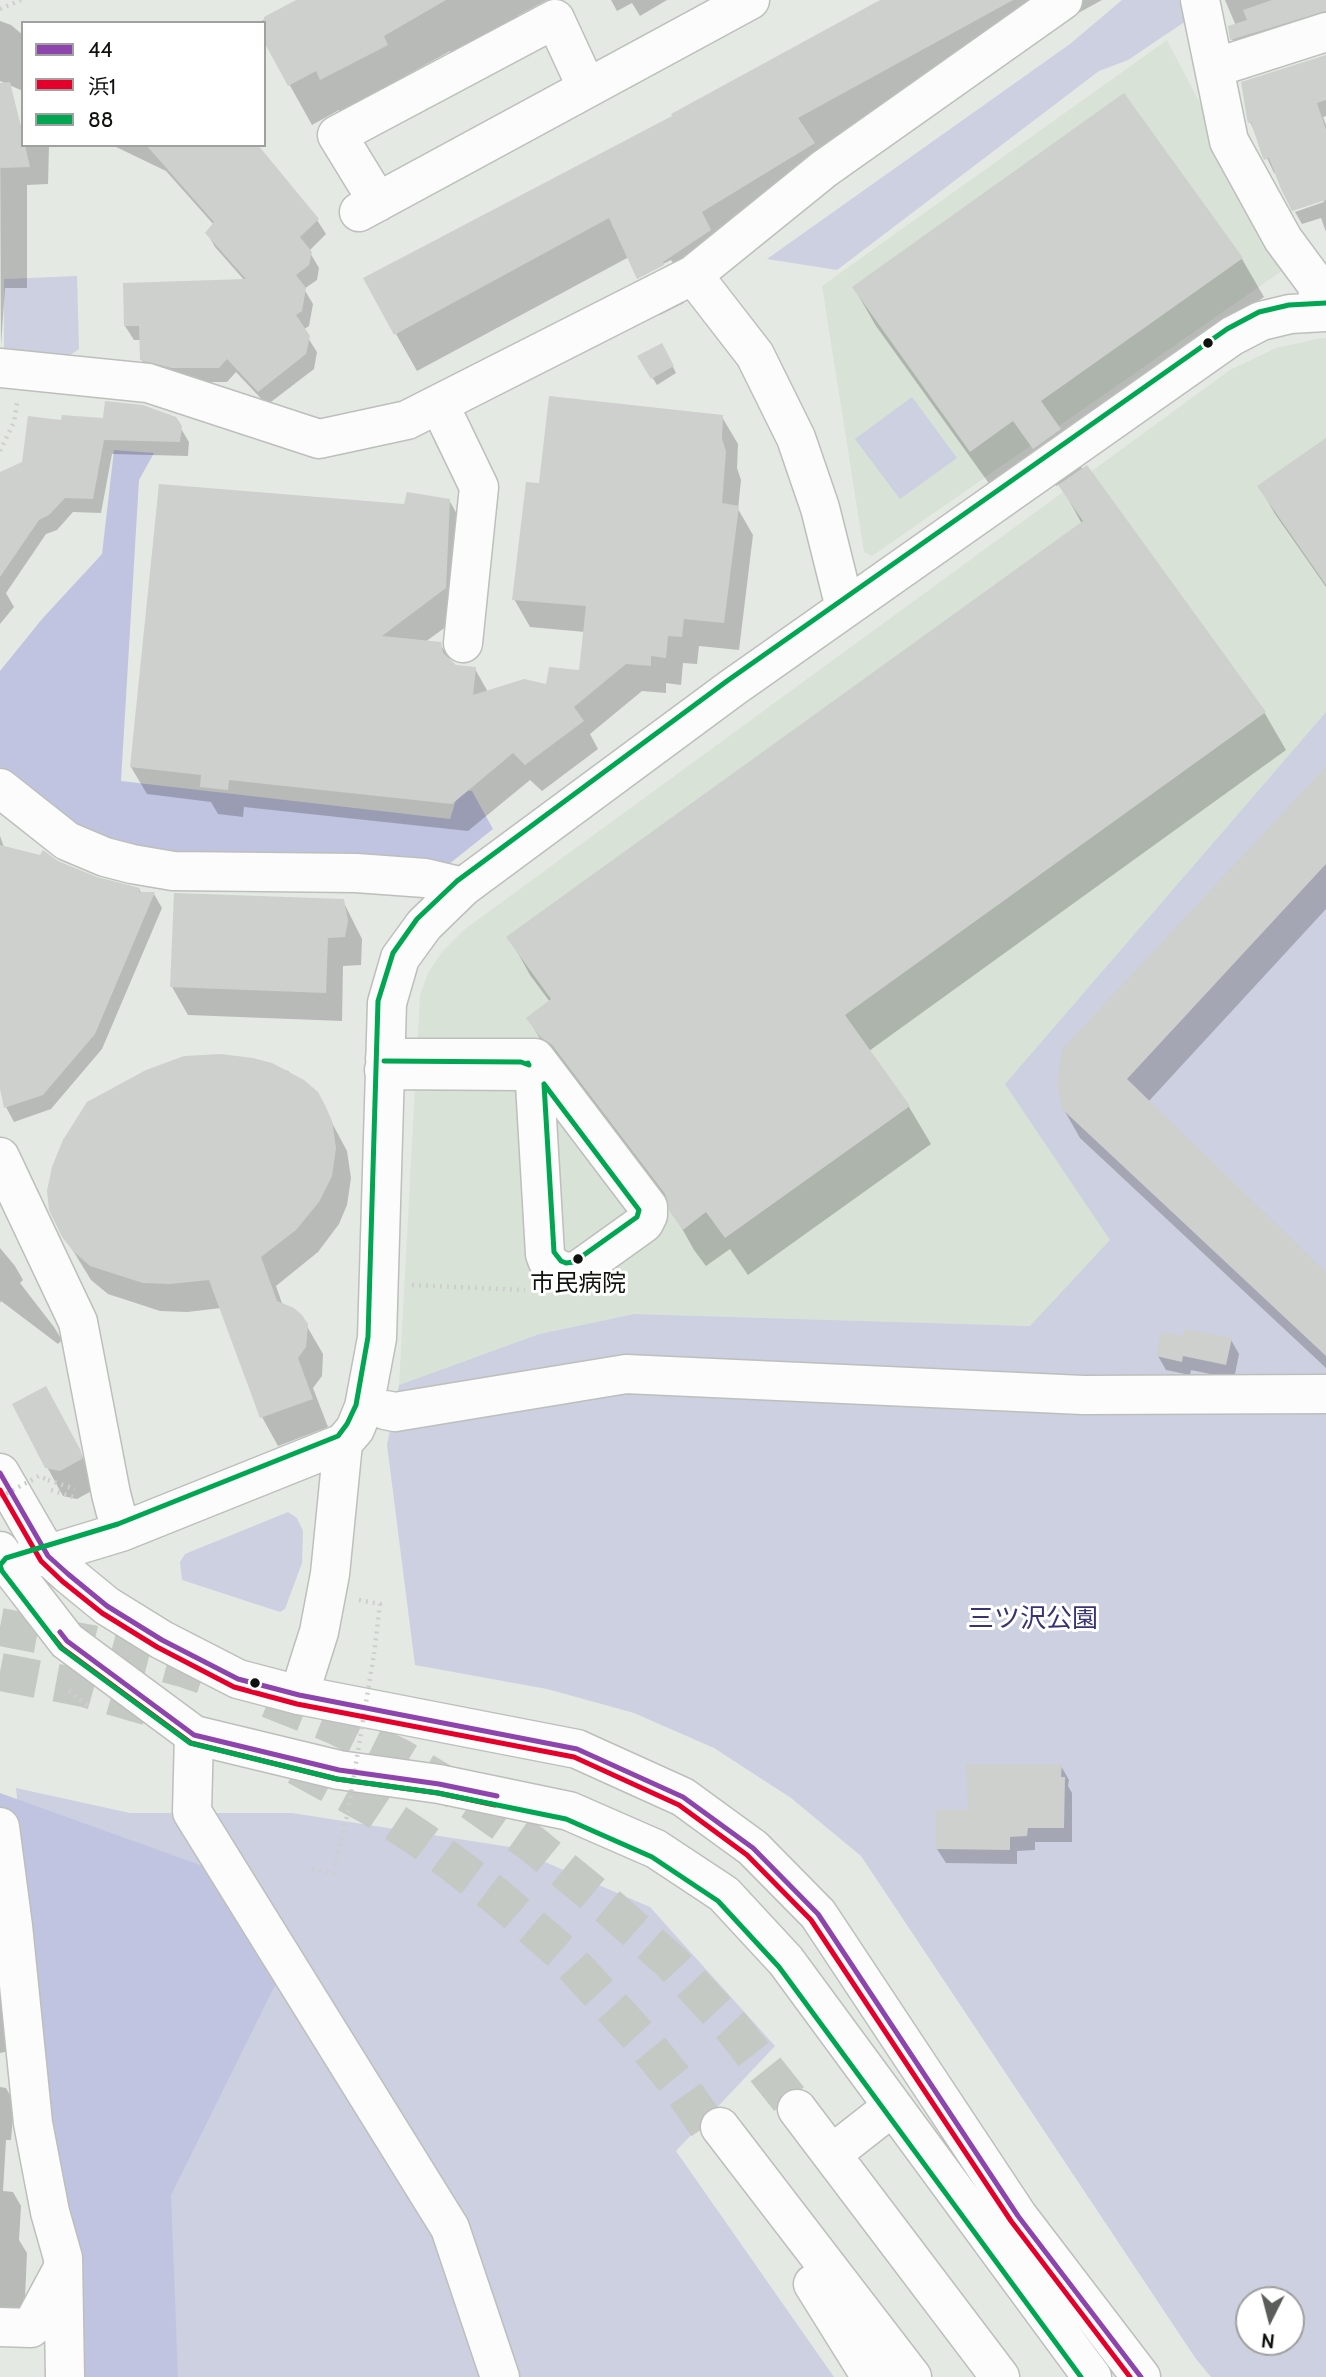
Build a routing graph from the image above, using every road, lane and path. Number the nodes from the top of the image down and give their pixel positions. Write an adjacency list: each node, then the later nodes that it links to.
1 (21, 0): 5 (path)
2 (750, 0): 8 (main road)
3 (1063, 0): 9 (main road)
4 (1206, 2): 7 (main road)
5 (0, 9)
6 (1326, 32): 7 (main road)
7 (1214, 68): 10 (main road)
8 (587, 88): 8 (main road)
9 (693, 275): 12 (main road); 14 (main road)
10 (1323, 311): 14 (main road)
11 (14, 375): 12 (main road); 13 (path)
12 (439, 404): 15 (main road)
13 (0, 451)
14 (845, 608): 17 (main road)
15 (463, 643)
16 (0, 788): 17 (main road)
17 (463, 887): 18 (main road)
18 (384, 1063): 18 (main road); 26 (main road)
19 (0, 1157): 30 (main road)
20 (675, 1195): 21 (path)
21 (680, 1224)
22 (410, 1285): 23 (path)
23 (531, 1290)
24 (1326, 1394): 25 (main road)
25 (385, 1410)
26 (343, 1443): 30 (main road); 34 (main road)
27 (0, 1473): 31 (main road)
28 (40, 1487): 29 (path, bridge)
29 (0, 1497)
30 (121, 1532): 31 (main road)
31 (48, 1556): 32 (main road); 34 (main road)
32 (3, 1562): 35 (main road)
33 (349, 1598): 37 (path, bridge)
34 (299, 1695): 50 (main road)
35 (194, 1735): 39 (main road); 46 (main road)
36 (0, 1827): 38 (main road)
37 (312, 1869)
38 (13, 2057): 42 (main road)
39 (892, 2107): 41 (main road); 44 (main road)
40 (797, 2109): 41 (main road)
41 (832, 2154): 49 (main road)
42 (63, 2268): 43 (main road); 45 (main road)
43 (0, 2326)
44 (1089, 2375)
45 (65, 2377)
46 (500, 2377)
47 (871, 2377): 48 (main road)
48 (912, 2377)
49 (1000, 2377)
50 (1141, 2377)

